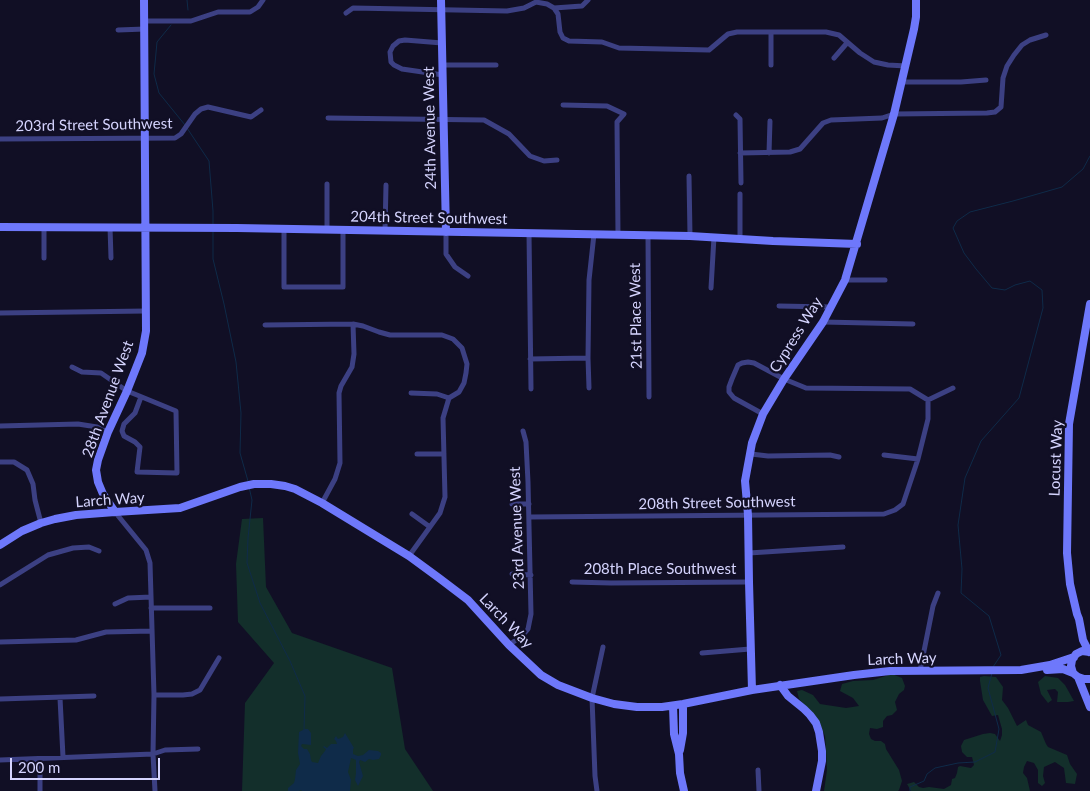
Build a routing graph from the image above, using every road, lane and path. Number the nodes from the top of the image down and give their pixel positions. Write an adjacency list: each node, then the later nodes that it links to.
1 (144, 0): 10 (street, 28th Avenue West)
2 (263, 0): 10 (street)
3 (442, 0): 8 (street, 24th Avenue West)
4 (588, 0): 7 (street)
5 (916, 0): 20 (street, Cypress Way)
6 (536, 1): 7 (street); 8 (street)
7 (554, 8): 12 (street)
8 (442, 10): 9 (street); 14 (street, 24th Avenue West)
9 (346, 14)
10 (145, 25): 11 (street); 32 (street, 28th Avenue West)
11 (118, 30)
12 (771, 32): 15 (street); 19 (street)
13 (1046, 35): 26 (street)
14 (442, 43): 17 (street, 24th Avenue West); 21 (street)
15 (847, 43): 16 (street); 20 (street)
16 (834, 58)
17 (442, 65): 18 (street); 21 (street, 24th Avenue West)
18 (496, 65)
19 (771, 65)
20 (906, 66): 23 (street, Cypress Way)
21 (443, 76): 29 (street, 24th Avenue West)
22 (986, 80): 23 (street)
23 (902, 82): 26 (street, Cypress Way)
24 (563, 105): 52 (street)
25 (261, 110): 32 (street, 203rd Street Southwest)
26 (894, 114): 34 (street); 57 (street, Cypress Way)
27 (736, 115): 33 (street)
28 (328, 118): 29 (street)
29 (444, 119): 35 (street); 49 (street, 24th Avenue West)
30 (770, 121): 34 (street)
31 (0, 139): 32 (street, 203rd Street Southwest)
32 (144, 139): 44 (street, 28th Avenue West)
33 (740, 153): 34 (street); 37 (street)
34 (769, 154)
35 (557, 160)
36 (689, 176): 54 (street)
37 (741, 183)
38 (327, 184): 46 (street)
39 (386, 185): 48 (street)
40 (740, 194): 56 (street)
41 (0, 227): 42 (street, 204th Street Southwest)
42 (44, 227): 43 (street, 204th Street Southwest); 58 (street)
43 (110, 227): 44 (street, 204th Street Southwest); 59 (street)
44 (146, 227): 45 (street, 204th Street Southwest); 67 (street, 28th Avenue West)
45 (284, 229): 46 (street, 204th Street Southwest); 47 (street)
46 (327, 229): 47 (street, 204th Street Southwest)
47 (343, 230): 48 (street, 204th Street Southwest)
48 (385, 231): 49 (street, 204th Street Southwest)
49 (446, 232): 50 (street, 204th Street Southwest); 60 (street, 24th Avenue West)
50 (529, 233): 51 (street, 204th Street Southwest); 74 (street)
51 (594, 234): 52 (street, 204th Street Southwest); 73 (street)
52 (618, 235): 53 (street, 204th Street Southwest)
53 (648, 235): 54 (street, 204th Street Southwest); 83 (street, 21st Place West)
54 (690, 236): 55 (street, 204th Street Southwest)
55 (714, 237): 56 (street, 204th Street Southwest); 63 (street)
56 (740, 239): 57 (street, 204th Street Southwest)
57 (857, 244): 61 (street, Cypress Way)
58 (44, 258)
59 (111, 258)
60 (468, 276)
61 (845, 280): 62 (street); 66 (street, Cypress Way)
62 (885, 280)
63 (711, 288)
64 (1090, 304): 121 (street, Locust Way)
65 (778, 306): 66 (street)
66 (830, 307): 69 (street, Cypress Way)
67 (146, 311): 68 (street); 80 (street, 28th Avenue West)
68 (0, 314)
69 (822, 322): 71 (street); 76 (street, Cypress Way)
70 (354, 324): 72 (street); 84 (street); 97 (street)
71 (913, 324)
72 (265, 325)
73 (588, 358): 74 (street); 78 (street)
74 (530, 359): 77 (street)
75 (72, 367): 80 (street)
76 (784, 379): 85 (street); 86 (street, Cypress Way); 86 (street)
77 (531, 388)
78 (589, 388)
79 (953, 388): 85 (street)
80 (127, 391): 82 (street); 89 (street, 28th Avenue West)
81 (411, 393): 84 (street)
82 (141, 397): 82 (street)
83 (649, 397)
84 (449, 398): 91 (street)
85 (928, 400): 95 (street)
86 (762, 414): 92 (street, Cypress Way)
87 (0, 426): 89 (street)
88 (523, 431): 99 (street, 23rd Avenue West)
89 (108, 432): 100 (street, 28th Avenue West)
90 (417, 454): 91 (street)
91 (444, 454): 105 (street)
92 (750, 454): 94 (street); 102 (street, Cypress Way)
93 (884, 455): 95 (street)
94 (839, 457)
95 (918, 459): 102 (street, 208th Street Southwest)
96 (0, 462): 104 (street)
97 (322, 503): 100 (street, Larch Way); 110 (street, Larch Way)
98 (512, 504): 99 (street)
99 (529, 504): 103 (street, 23rd Avenue West)
100 (115, 512): 104 (street, Larch Way); 117 (street, 28th Avenue West)
101 (412, 514): 105 (street)
102 (748, 515): 103 (street, 208th Street Southwest); 109 (street, Cypress Way)
103 (530, 517): 112 (street, 23rd Avenue West)
104 (41, 523): 106 (street, Larch Way)
105 (430, 527): 110 (street)
106 (0, 544)
107 (843, 547): 109 (street, 208th Place Southwest)
108 (99, 551): 115 (street)
109 (749, 552): 114 (street, Cypress Way)
110 (409, 556): 124 (street, Larch Way)
111 (512, 574): 112 (street)
112 (531, 575): 124 (street, 23rd Avenue West)
113 (572, 582): 114 (street, 208th Place Southwest)
114 (749, 582): 126 (street, Cypress Way)
115 (0, 585)
116 (938, 593): 132 (street)
117 (151, 597): 118 (street); 119 (street, 28th Avenue West)
118 (115, 604)
119 (151, 608): 120 (street); 122 (street, 28th Avenue West)
120 (210, 608)
121 (1077, 614): 128 (street, Locust Way); 129 (street, Locust Way)
122 (152, 631): 123 (street); 137 (street, 28th Avenue West)
123 (0, 642)
124 (509, 645): 140 (street, Larch Way)
125 (602, 647): 140 (street)
126 (750, 649): 127 (street); 136 (street, Cypress Way)
127 (702, 652)
128 (1089, 652): 129 (street, Larch Way)
129 (1075, 656): 131 (street, Larch Way); 133 (street, Locust Way)
130 (219, 658): 137 (street)
131 (1021, 670): 132 (street, Larch Way); 133 (street, Larch Way)
132 (920, 671): 135 (street, Larch Way)
133 (1076, 675): 134 (street, Larch Way); 144 (street)
134 (1090, 679)
135 (780, 685): 136 (street, Larch Way); 157 (street)
136 (752, 690): 142 (street, Larch Way)
137 (154, 695): 146 (street, 28th Avenue West)
138 (94, 696): 139 (street)
139 (60, 698): 141 (street); 148 (street)
140 (592, 698): 143 (street, Larch Way); 154 (street)
141 (0, 699)
142 (682, 704): 143 (street, Larch Way); 147 (street)
143 (673, 706): 147 (street)
144 (1090, 707)
145 (198, 749): 146 (street)
146 (154, 754): 148 (street); 153 (street, 28th Avenue West)
147 (679, 754): 155 (street)
148 (63, 757): 149 (street)
149 (40, 759): 150 (street); 152 (street)
150 (0, 760)
151 (758, 770): 156 (street)
152 (40, 791)
153 (155, 791)
154 (597, 791)
155 (684, 791)
156 (759, 791)
157 (816, 791)

